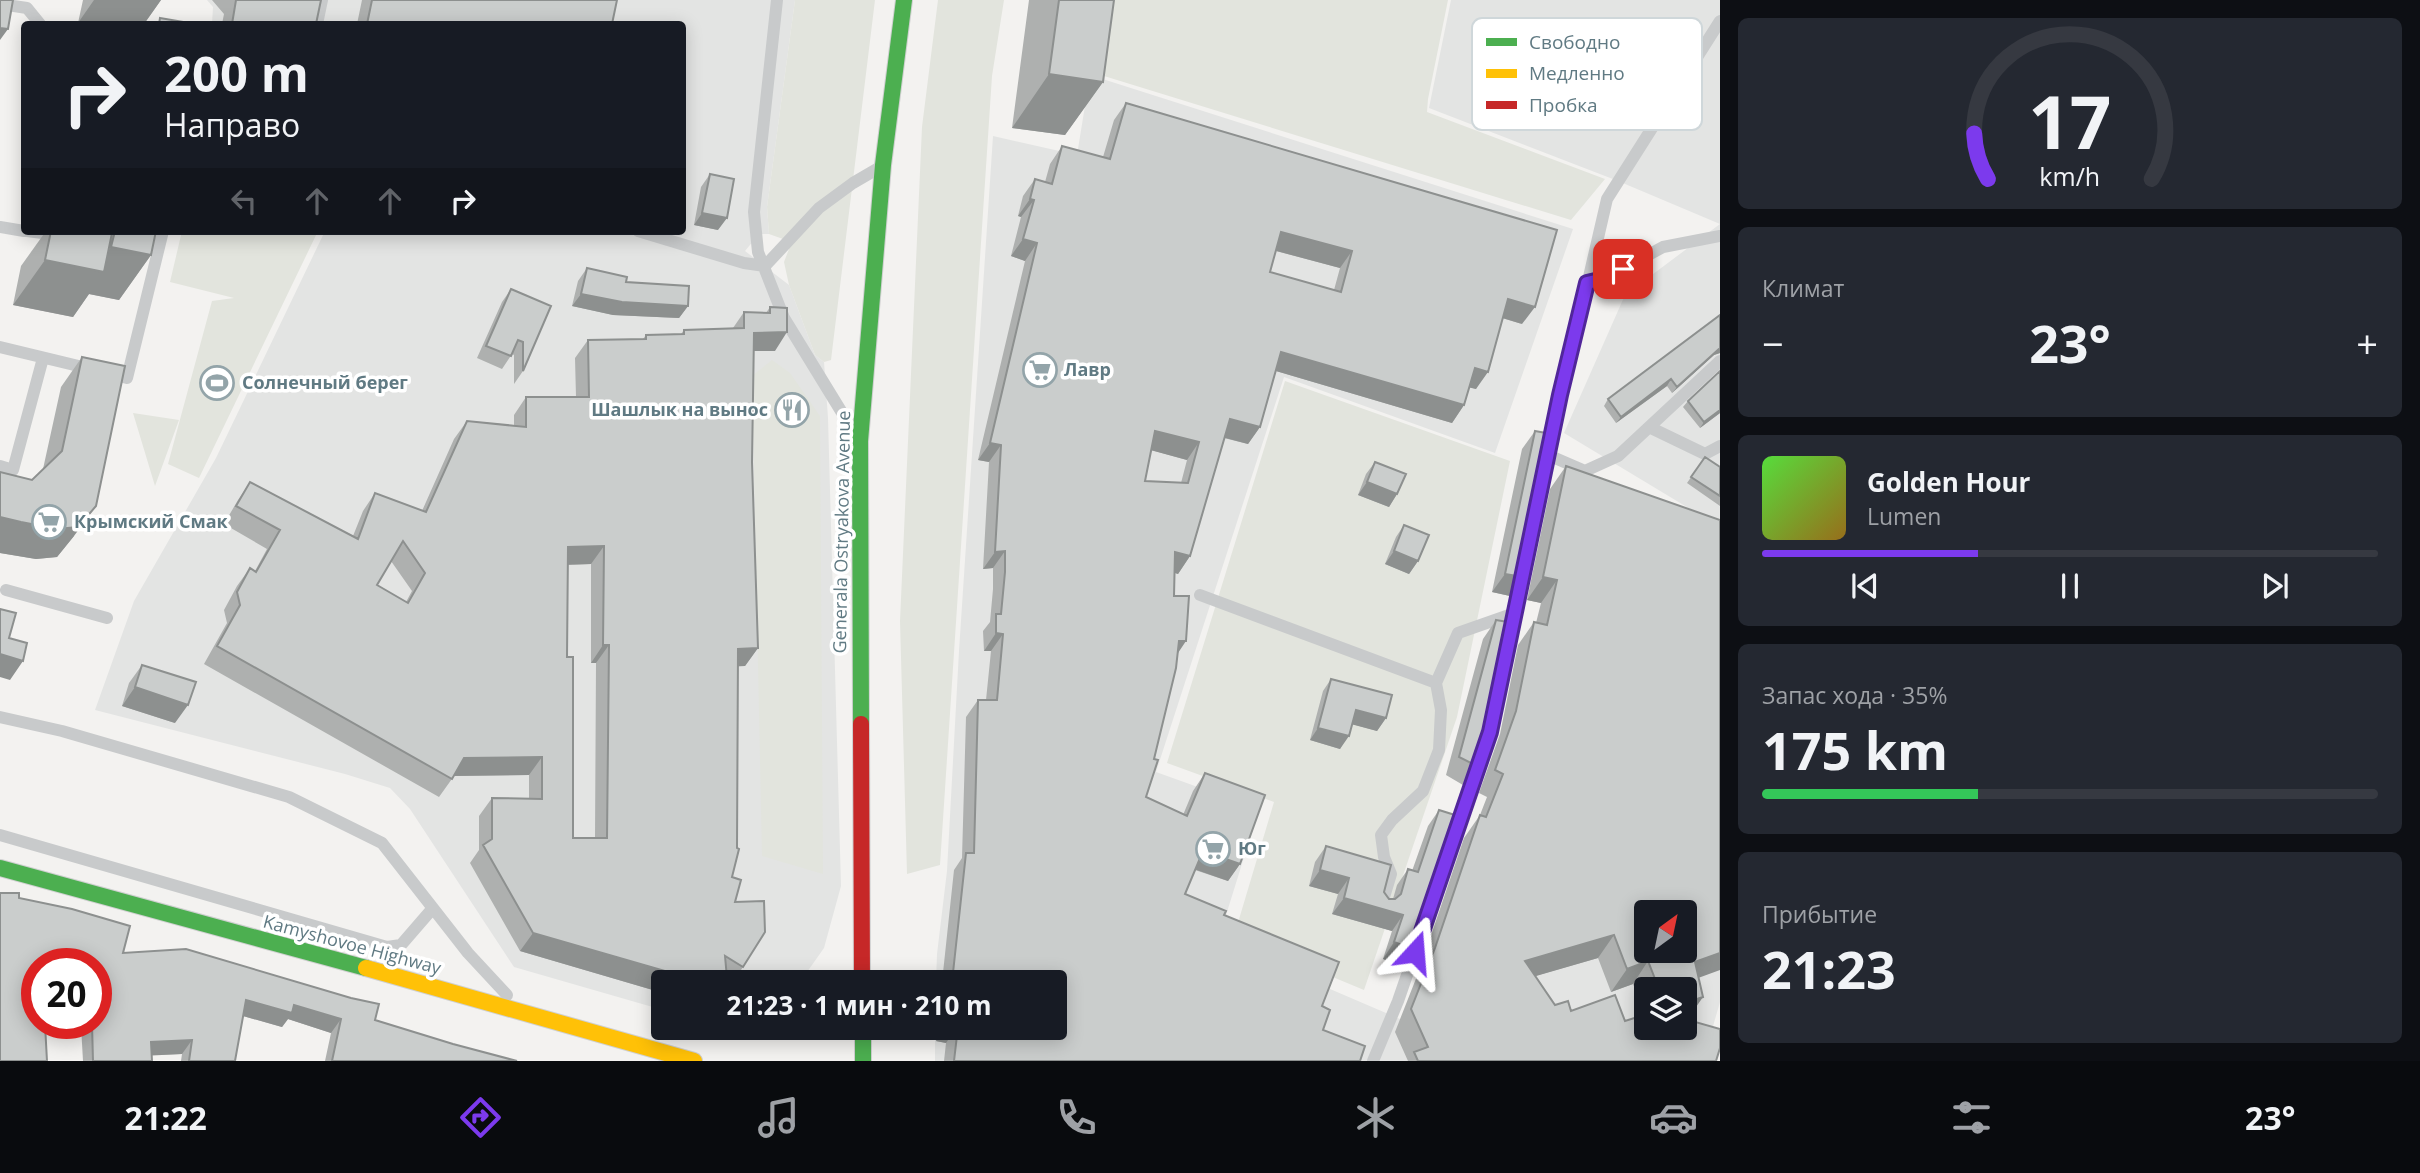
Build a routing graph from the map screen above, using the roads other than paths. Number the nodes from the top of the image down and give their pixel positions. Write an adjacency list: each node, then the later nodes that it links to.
1 (322, 0): 6 (lane)
2 (777, 0): 16 (lane)
3 (904, 0): 10 (main road, Generala Ostryakova Avenue)
4 (0, 4): 5 (lane)
5 (38, 21)
6 (318, 21)
7 (1720, 21): 8 (lane)
8 (1702, 49)
9 (1651, 130): 17 (lane)
10 (883, 165): 16 (lane); 22 (main road, Generala Ostryakova Avenue)
11 (0, 228): 12 (lane)
12 (21, 230)
13 (162, 235): 19 (lane)
14 (651, 235): 16 (lane)
15 (1720, 236): 17 (lane)
16 (765, 266): 22 (lane)
17 (1587, 283): 21 (lane)
18 (0, 347): 19 (lane)
19 (43, 358): 24 (lane)
20 (1720, 361): 21 (lane)
21 (1649, 427): 23 (lane)
22 (860, 441): 38 (main road, Generala Ostryakova Avenue)
23 (1720, 448)
24 (0, 466)
25 (1529, 548): 28 (lane)
26 (6, 590): 29 (lane)
27 (1200, 595): 31 (lane)
28 (1515, 613): 30 (lane); 31 (lane)
29 (107, 618)
30 (1507, 653)
31 (1436, 683): 36 (lane)
32 (1499, 693): 43 (lane)
33 (0, 716): 37 (lane)
34 (0, 835): 37 (lane)
35 (0, 868): 39 (main road, Kamyshovoe Highway)
36 (1381, 907)
37 (433, 908): 39 (lane)
38 (862, 970)
39 (521, 1010): 41 (main road, Kamyshovoe Highway)
40 (863, 1040): 42 (main road)
41 (694, 1061)
42 (863, 1061)
43 (1373, 1061)

